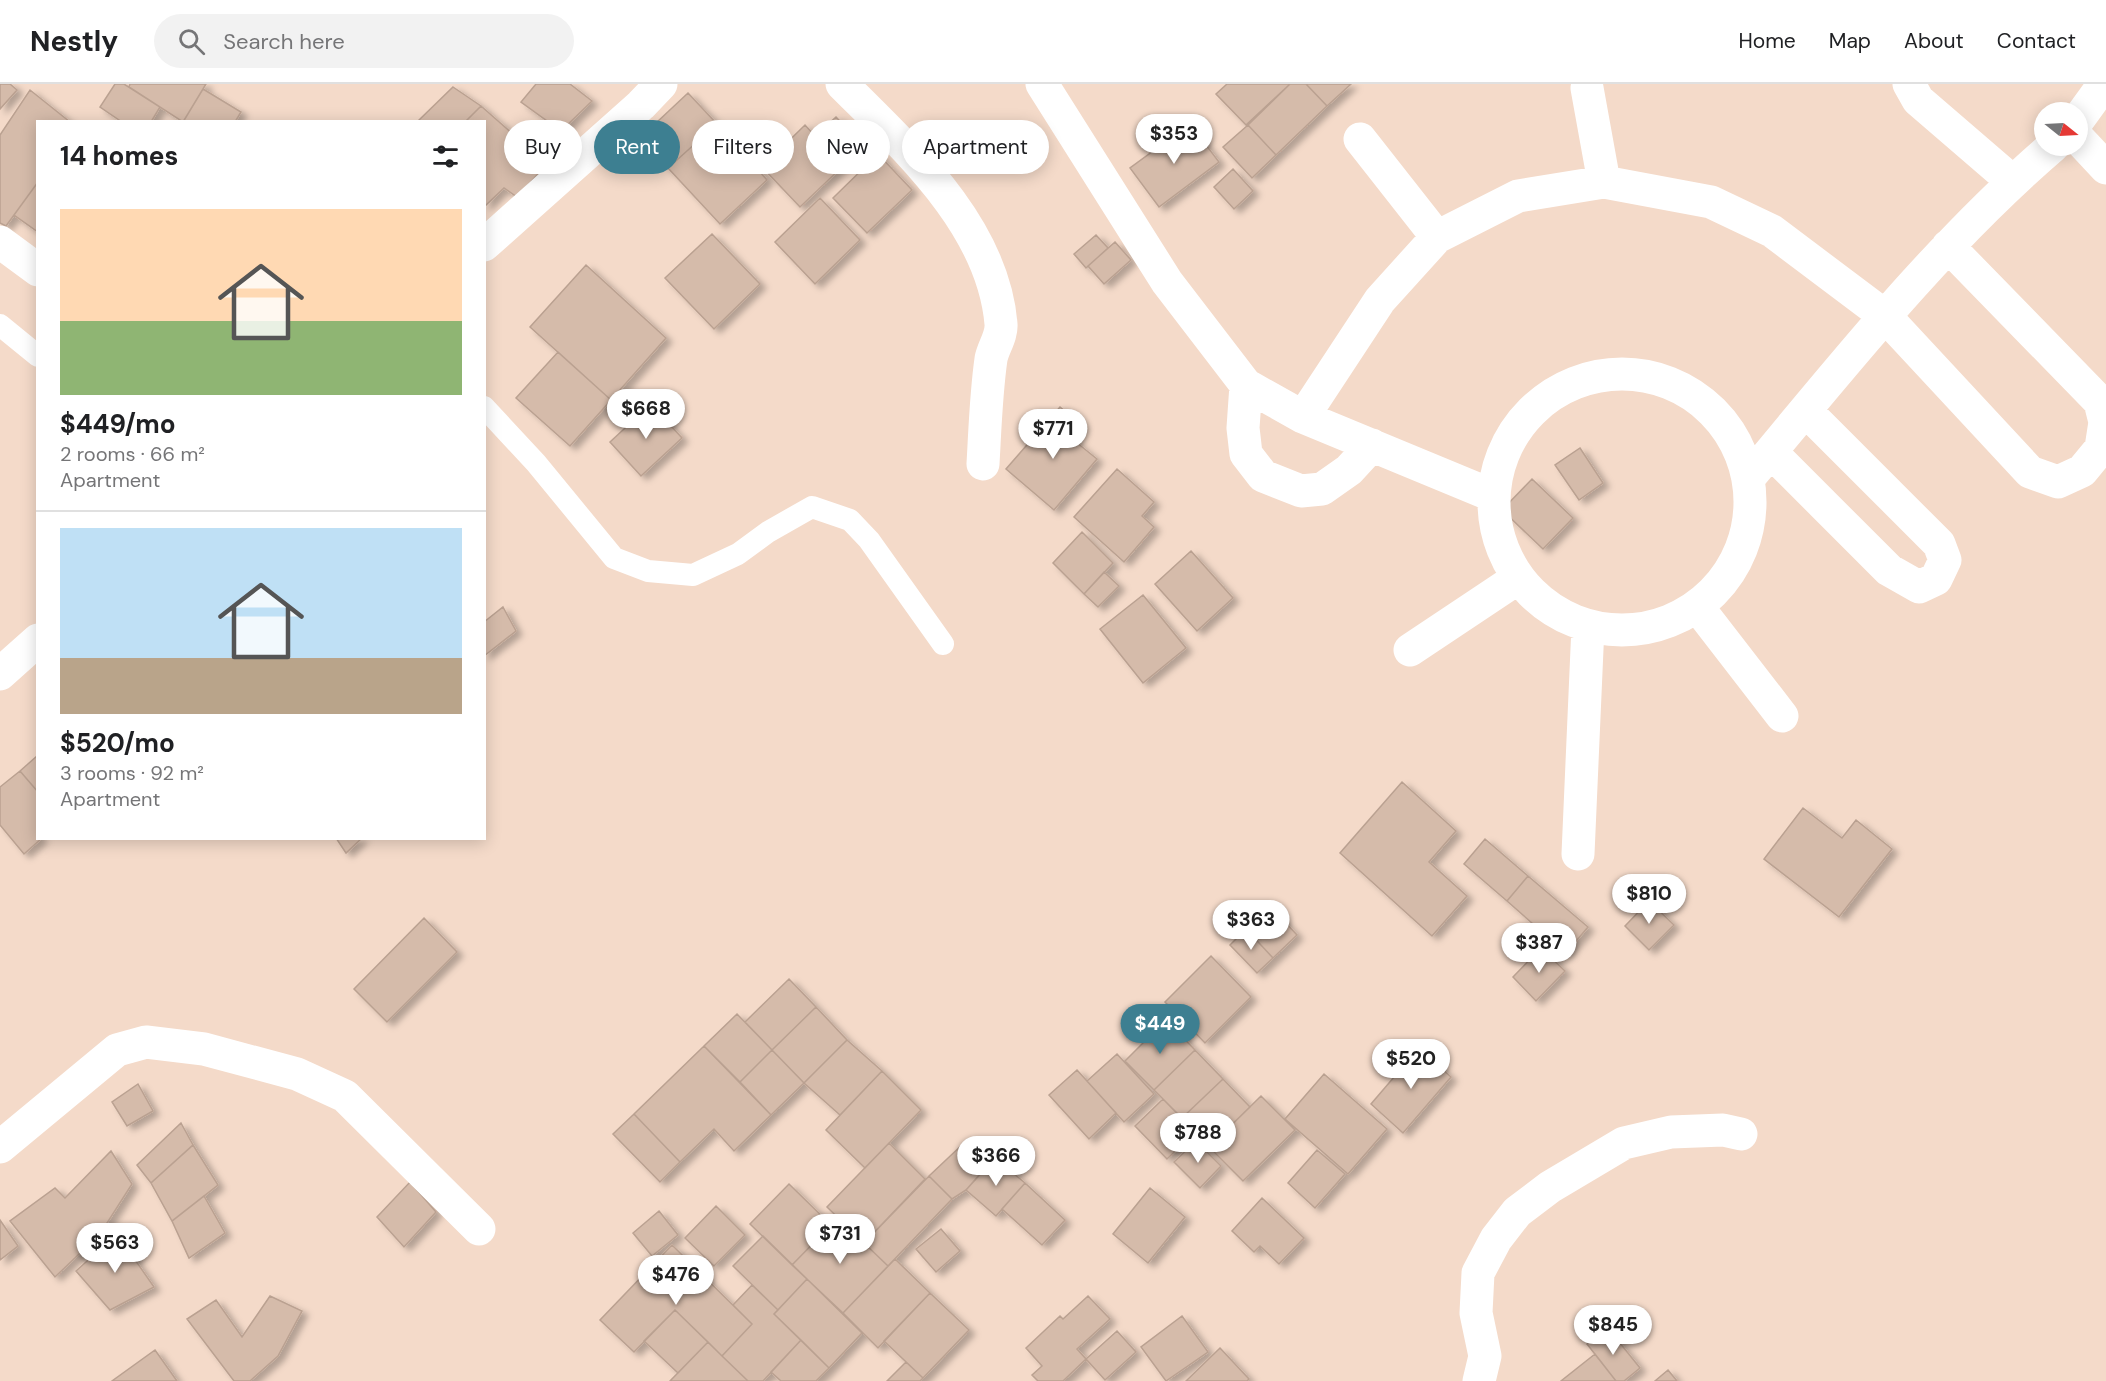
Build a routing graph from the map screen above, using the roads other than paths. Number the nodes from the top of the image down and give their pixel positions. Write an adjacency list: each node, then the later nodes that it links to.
1 (661, 84): 16 (street)
2 (842, 84): 28 (street)
3 (1042, 84): 22 (street)
4 (1909, 84): 12 (street)
5 (2104, 84): 7 (street)
6 (1587, 88): 13 (street)
7 (2088, 106)
8 (1360, 139): 14 (street)
9 (2088, 149): 11 (street)
10 (2041, 156): 12 (street)
11 (2106, 168)
12 (2012, 181): 17 (street)
13 (1604, 182): 14 (street); 19 (street)
14 (1437, 237): 25 (street)
15 (0, 242): 18 (street)
16 (486, 243)
17 (1948, 246): 19 (street); 19 (street)
18 (36, 269)
19 (1885, 316): 24 (street)
20 (0, 325): 21 (lane)
21 (36, 355)
22 (1246, 385): 25 (street); 26 (street)
23 (486, 409): 35 (lane)
24 (1806, 411): 27 (street); 27 (street)
25 (1303, 417): 26 (street)
26 (1372, 444): 30 (street)
27 (1771, 452): 29 (street)
28 (983, 464)
29 (1748, 479): 30 (street); 32 (street)
30 (1494, 496): 31 (street)
31 (1518, 578): 33 (street); 36 (street)
32 (1697, 606): 33 (street); 38 (street)
33 (1588, 626): 39 (street)
34 (36, 642): 37 (street)
35 (944, 644)
36 (1410, 651)
37 (0, 674)
38 (1782, 716)
39 (1578, 854)
40 (1741, 1134): 43 (street)
41 (0, 1147): 42 (street)
42 (479, 1229)
43 (1479, 1381)

